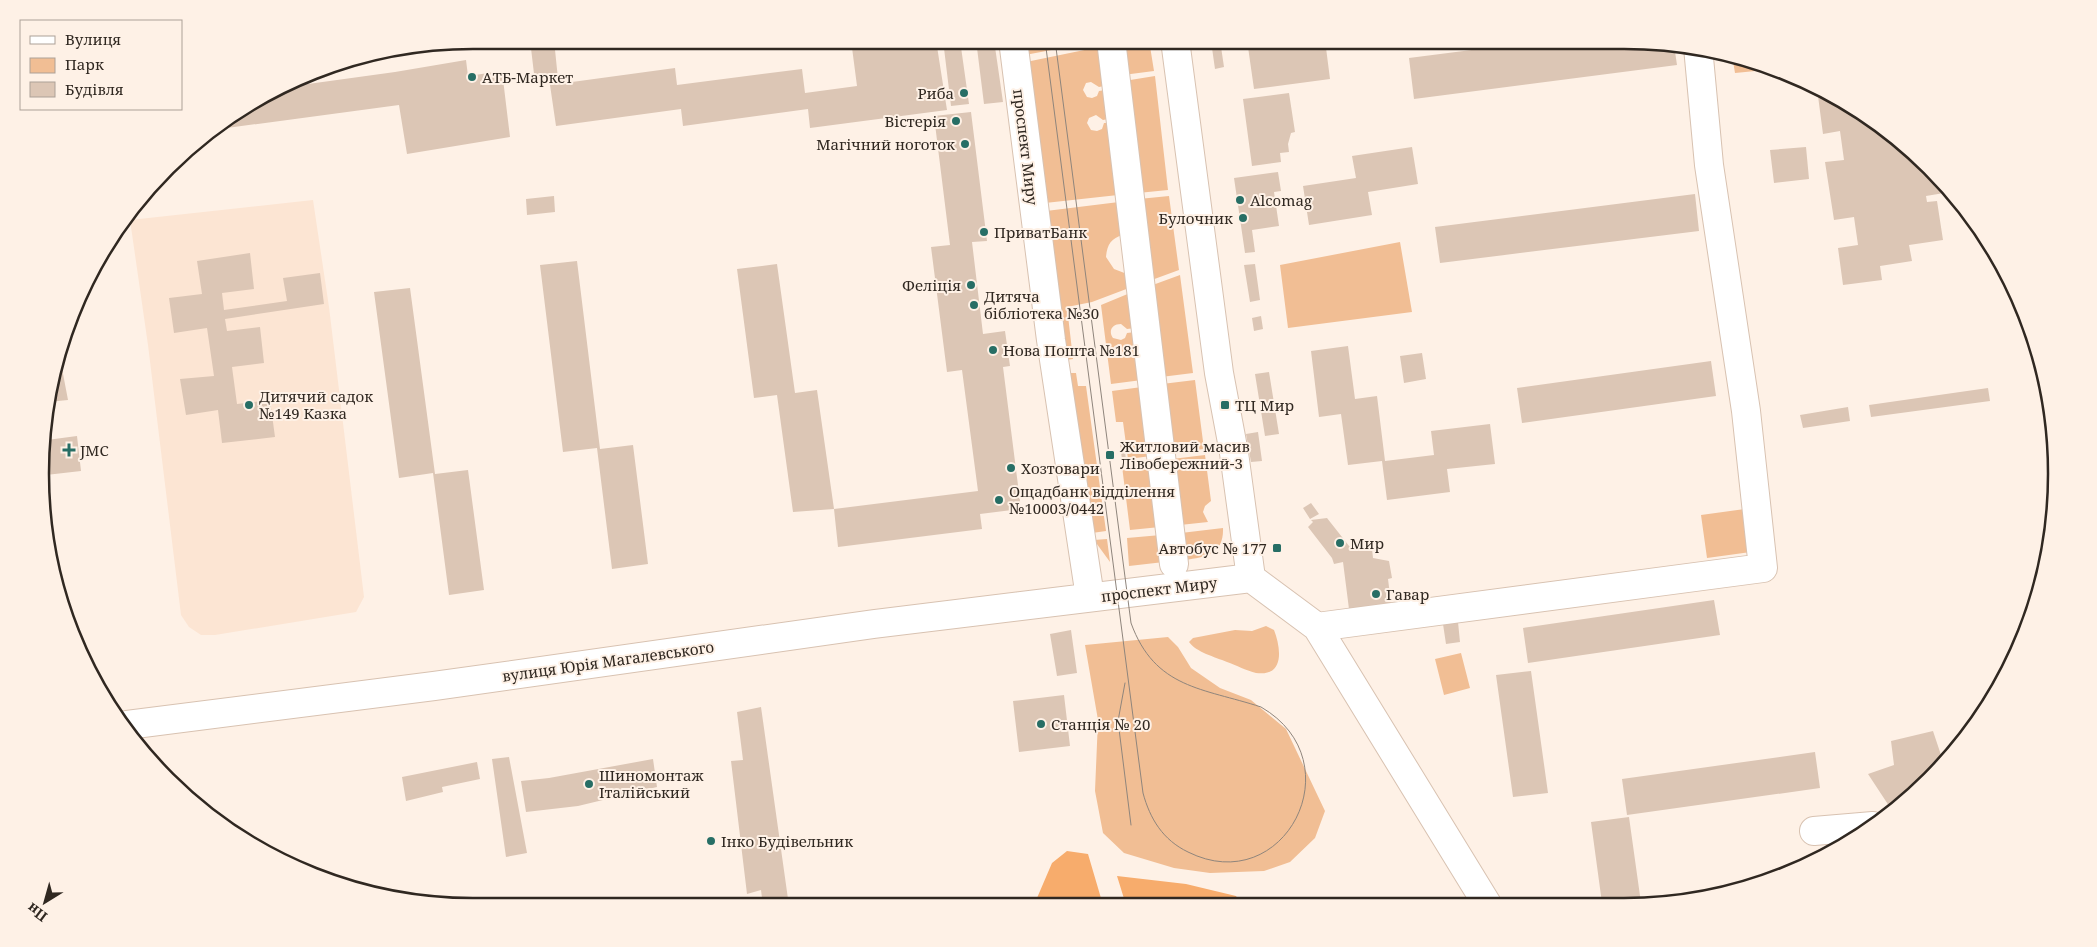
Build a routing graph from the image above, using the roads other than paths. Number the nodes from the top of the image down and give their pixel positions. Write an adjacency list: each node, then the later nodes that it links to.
1 (1014, 49): 7 (street, проспект Миру)
2 (1111, 49): 5 (street, проспект Миру)
3 (1177, 49): 6 (street)
4 (1699, 56): 8 (street)
5 (1174, 564)
6 (1251, 578): 7 (street, проспект Миру); 8 (street)
7 (1090, 597): 9 (street, вулиця Юрія Магалевського)
8 (1317, 627): 12 (street)
9 (132, 725)
10 (1859, 827): 11 (street)
11 (1814, 831)
12 (1483, 898)

